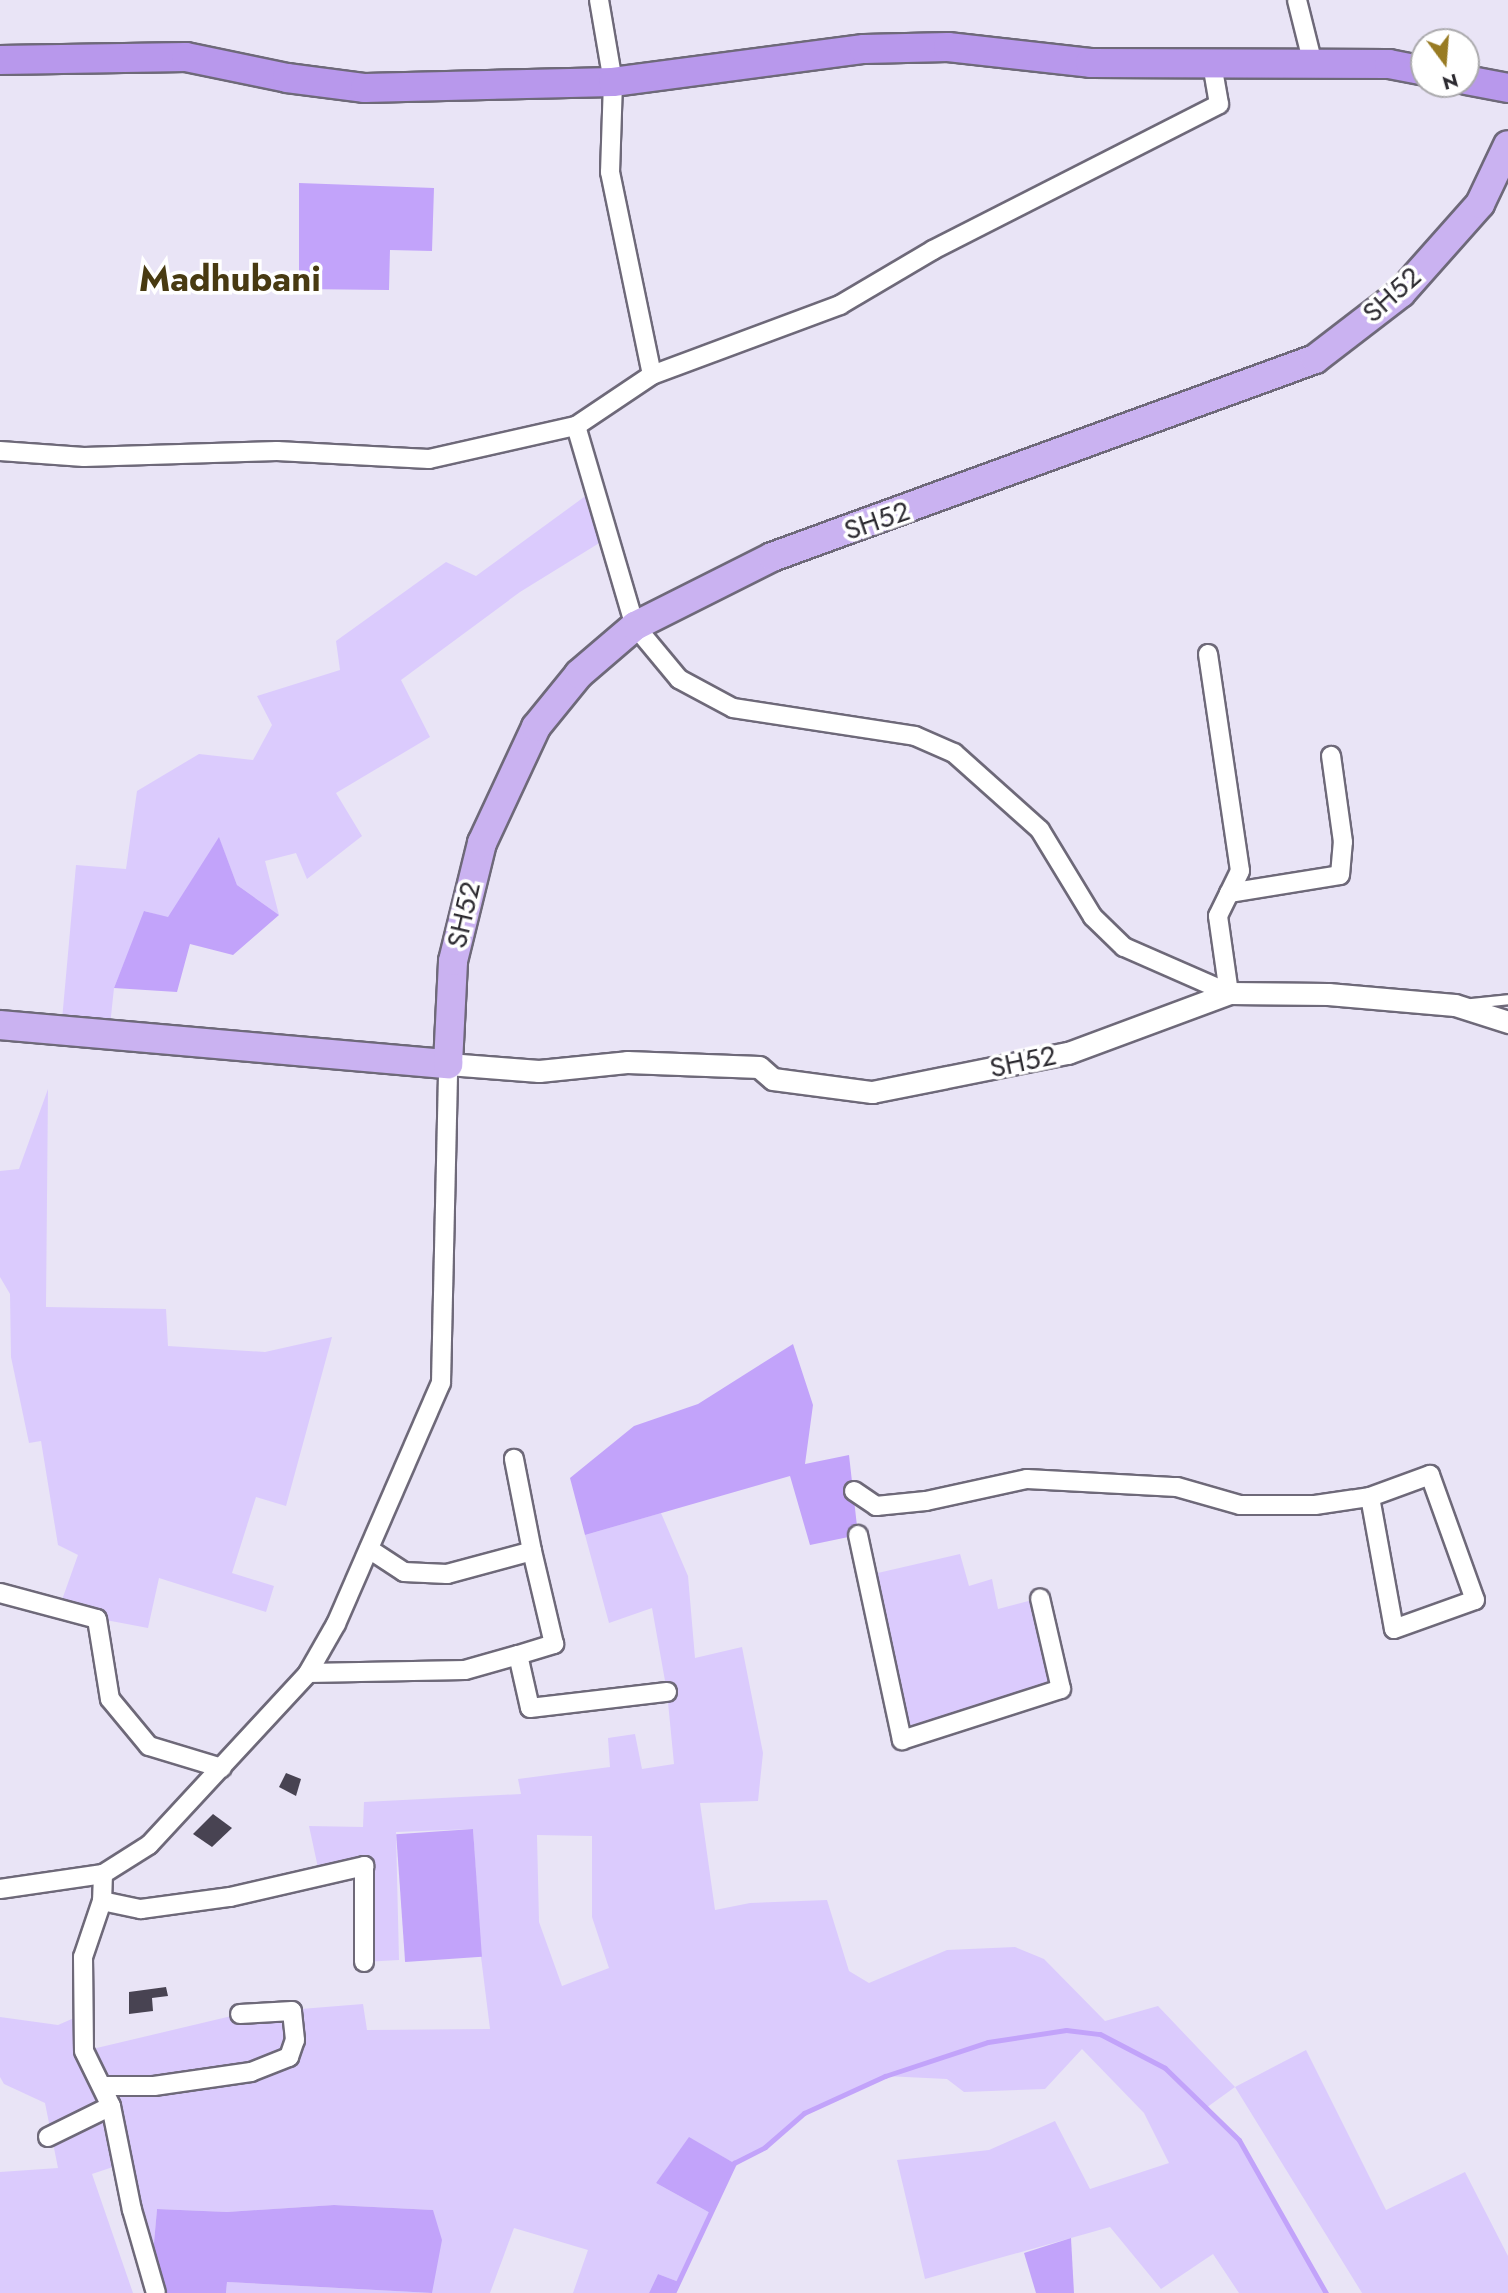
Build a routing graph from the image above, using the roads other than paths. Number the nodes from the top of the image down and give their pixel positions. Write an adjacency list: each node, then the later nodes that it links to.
1 (600, 0): 7 (street)
2 (1297, 0): 5 (street)
3 (0, 60): 7 (highway)
4 (1212, 64): 5 (highway); 7 (highway); 11 (street)
5 (1313, 64): 6 (highway)
6 (1410, 68)
7 (613, 82): 11 (street)
8 (1480, 83): 9 (highway)
9 (1508, 88)
10 (1508, 145): 14 (main road, SH52 / SH52)
11 (652, 375): 12 (street)
12 (576, 426): 13 (street); 14 (street)
13 (0, 452)
14 (635, 626): 18 (street); 23 (main road, SH52 / SH52)
15 (1208, 654): 17 (street)
16 (1331, 756): 17 (street)
17 (1229, 893): 18 (street)
18 (1229, 993): 20 (street, SH52 / SH52); 23 (street, SH52 / SH52)
19 (1508, 999): 20 (lane)
20 (1455, 1005): 21 (street, SH52 / SH52)
21 (1508, 1022)
22 (0, 1026): 23 (main road, SH52 / SH52)
23 (448, 1064): 28 (street)
24 (514, 1459): 29 (street)
25 (854, 1491): 26 (street)
26 (1370, 1497): 26 (street)
27 (858, 1535): 31 (street)
28 (369, 1549): 29 (street); 33 (street)
29 (532, 1551): 32 (street)
30 (0, 1593): 35 (street)
31 (1040, 1598)
32 (518, 1655): 33 (street); 34 (street)
33 (308, 1673): 35 (street)
34 (667, 1692)
35 (222, 1769): 36 (street)
36 (103, 1874): 37 (street); 38 (street)
37 (0, 1889)
38 (102, 1901): 39 (street); 41 (street)
39 (364, 1962)
40 (240, 2014): 41 (street)
41 (105, 2086): 42 (street)
42 (111, 2106): 43 (street); 44 (street)
43 (48, 2137)
44 (156, 2293)

